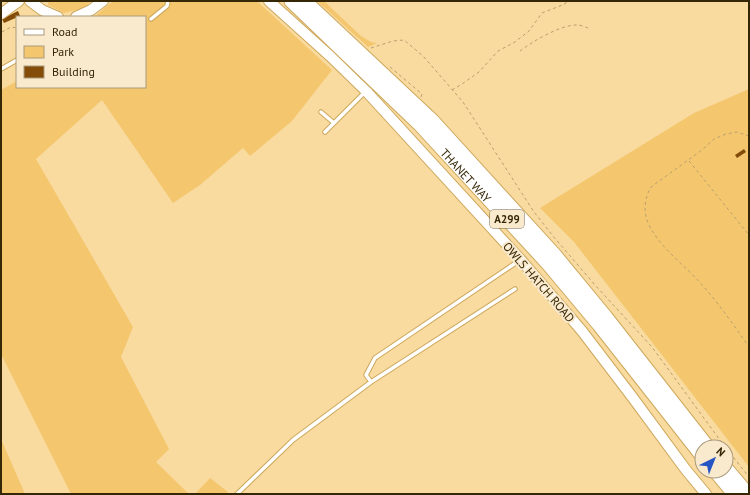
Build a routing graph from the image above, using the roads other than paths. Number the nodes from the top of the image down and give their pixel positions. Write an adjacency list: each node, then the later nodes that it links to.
1 (19, 1): 8 (street)
2 (30, 1): 9 (street)
3 (102, 1): 10 (street)
4 (168, 1): 11 (lane)
5 (269, 1): 14 (street, OWLS HATCH ROAD)
6 (291, 1): 22 (highway, THANET WAY / A299)
7 (304, 1): 21 (highway, THANET WAY / A299)
8 (1, 14)
9 (56, 16)
10 (78, 16)
11 (151, 19)
12 (16, 61): 13 (lane)
13 (1, 69)
14 (366, 91): 16 (lane); 18 (street, OWLS HATCH ROAD)
15 (321, 112): 16 (lane)
16 (334, 124): 17 (lane)
17 (325, 132)
18 (520, 259): 20 (lane); 26 (street, OWLS HATCH ROAD)
19 (515, 288): 20 (lane)
20 (370, 382): 25 (lane)
21 (702, 439)
22 (694, 446)
23 (734, 477): 28 (highway)
24 (722, 479): 27 (highway)
25 (237, 494)
26 (706, 494)
27 (734, 494)
28 (748, 494)

